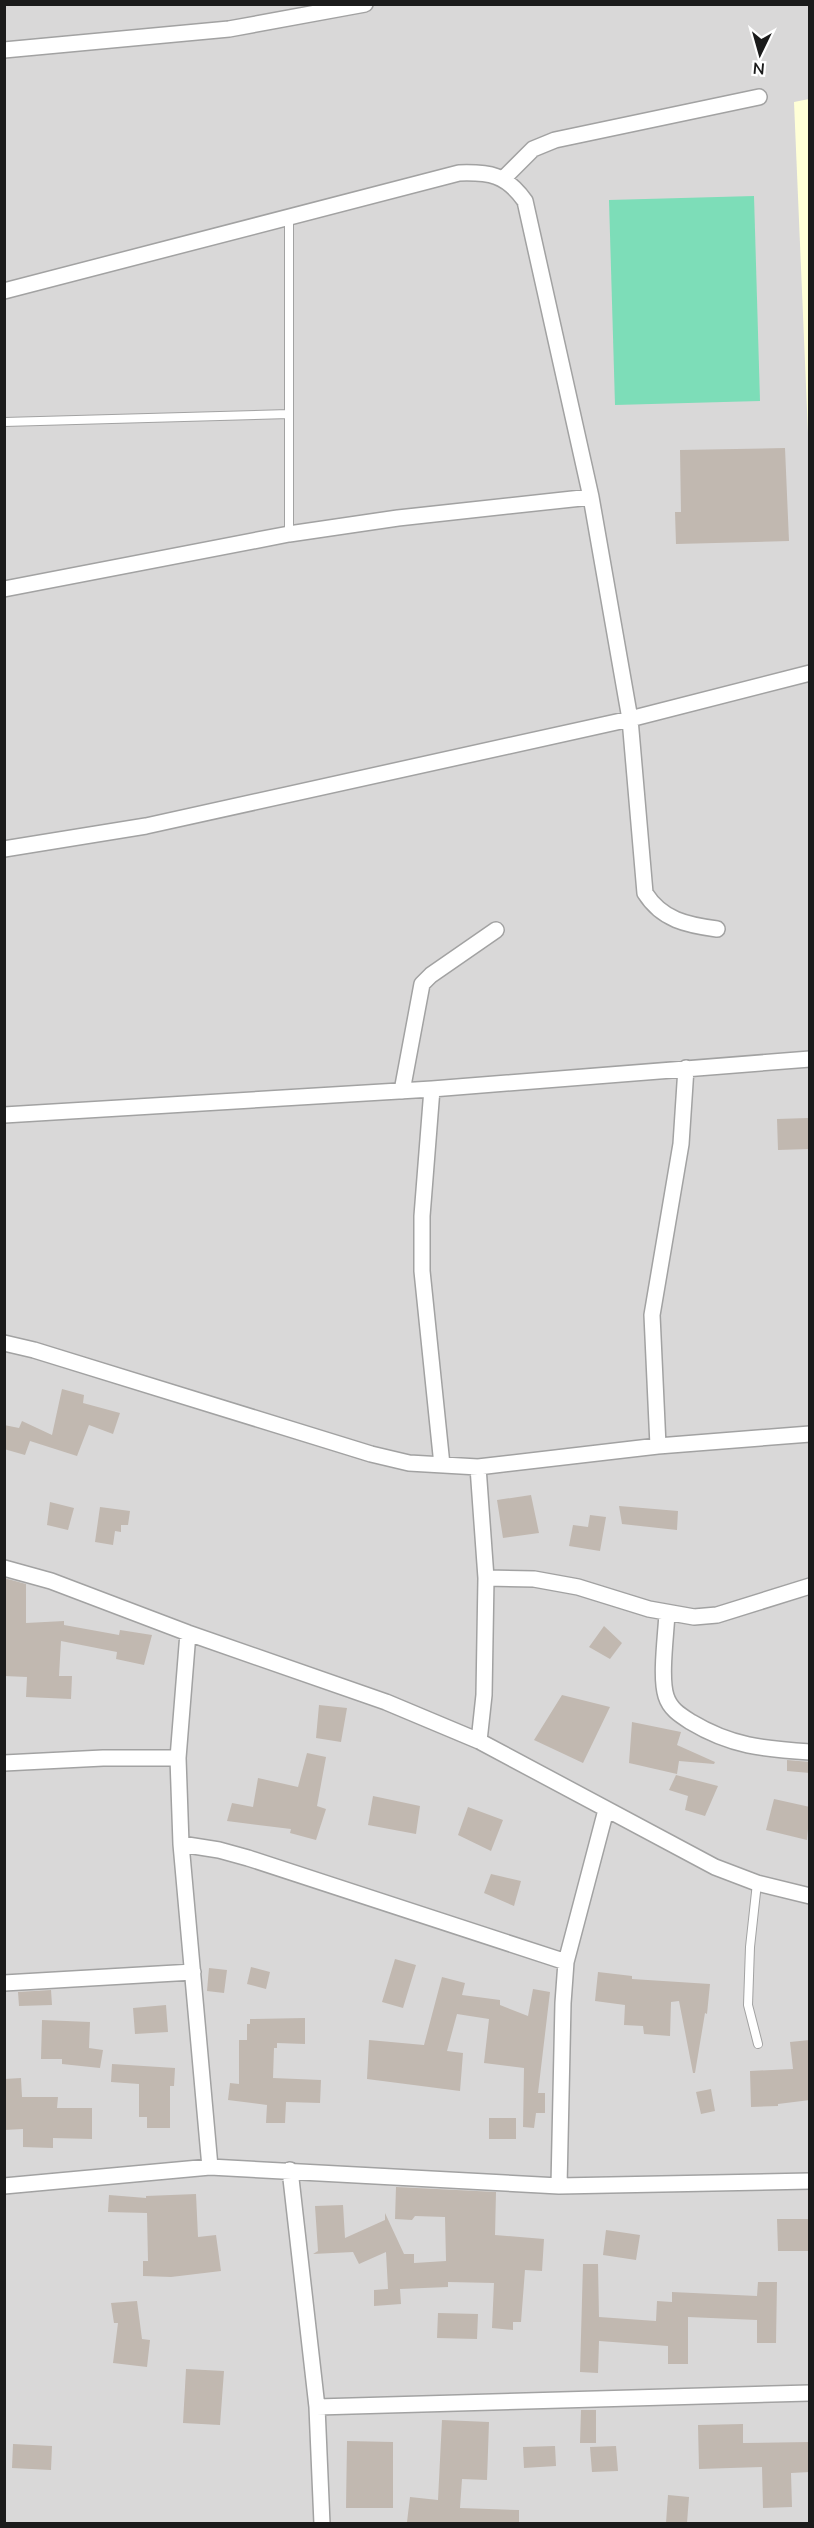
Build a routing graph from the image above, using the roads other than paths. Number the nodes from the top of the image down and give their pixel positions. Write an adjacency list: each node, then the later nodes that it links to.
1 (365, 4): 2 (street)
2 (4, 51)
3 (759, 97): 4 (street)
4 (503, 179): 5 (street); 9 (street)
5 (289, 218): 6 (street); 7 (lane)
6 (4, 291)
7 (289, 414): 8 (lane); 10 (lane)
8 (4, 422)
9 (591, 497): 10 (street); 13 (street)
10 (289, 534): 11 (street)
11 (4, 589)
12 (810, 673): 13 (street)
13 (630, 718): 14 (street); 15 (street)
14 (4, 849)
15 (717, 929)
16 (496, 930): 20 (street)
17 (810, 1059): 18 (street)
18 (686, 1068): 19 (street); 24 (street)
19 (432, 1089): 20 (street); 25 (street)
20 (402, 1090): 21 (street)
21 (4, 1115)
22 (4, 1344): 25 (street)
23 (810, 1434): 24 (street)
24 (658, 1446): 26 (street)
25 (442, 1465): 26 (street)
26 (478, 1467): 28 (street)
27 (4, 1568): 31 (street)
28 (486, 1578): 30 (street); 32 (street)
29 (810, 1586): 30 (street)
30 (667, 1613): 33 (street)
31 (188, 1633): 32 (street); 34 (street)
32 (479, 1741): 36 (street)
33 (810, 1752)
34 (178, 1758): 35 (street); 37 (street)
35 (4, 1763)
36 (606, 1810): 38 (street); 40 (street)
37 (181, 1844): 40 (street); 41 (street)
38 (757, 1883): 39 (street); 43 (lane)
39 (810, 1896)
40 (566, 1962): 48 (street)
41 (193, 1972): 42 (street); 44 (street)
42 (4, 1983)
43 (758, 2044)
44 (210, 2167): 45 (street); 47 (street)
45 (290, 2170): 48 (street); 50 (street)
46 (810, 2181): 48 (street)
47 (4, 2186)
48 (559, 2186)
49 (810, 2393): 50 (street)
50 (316, 2407): 51 (street)
51 (322, 2523)

